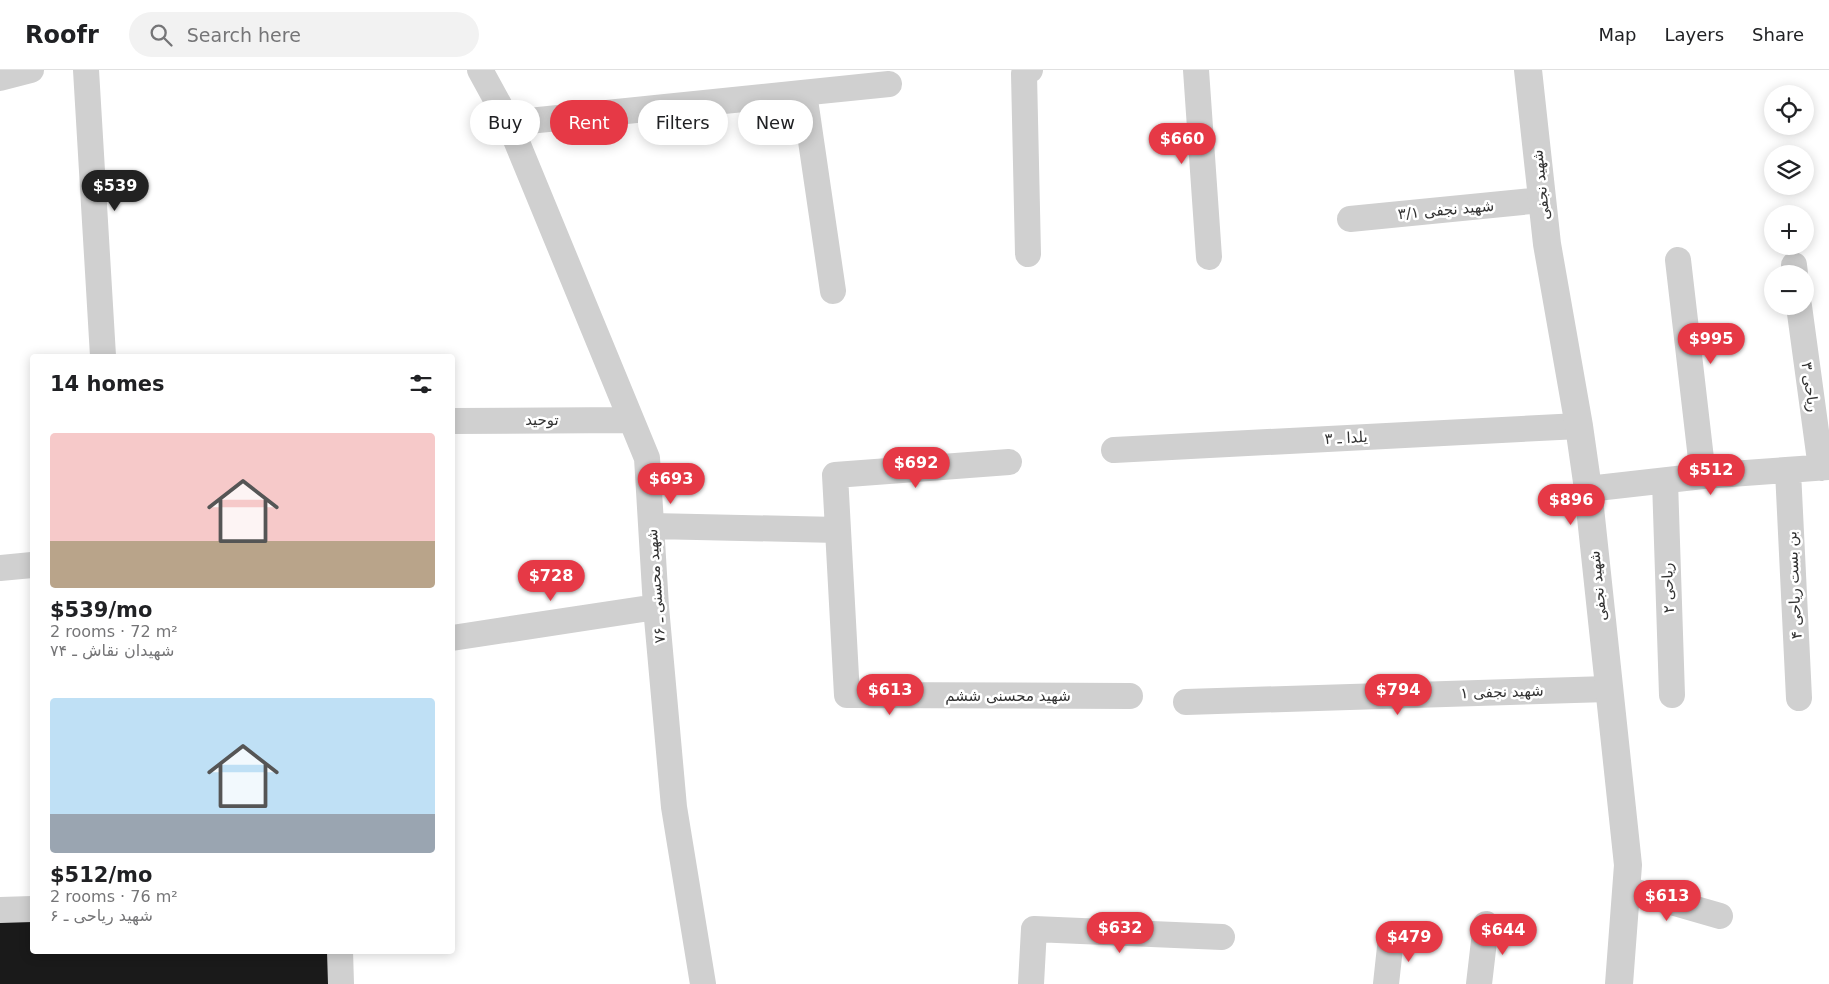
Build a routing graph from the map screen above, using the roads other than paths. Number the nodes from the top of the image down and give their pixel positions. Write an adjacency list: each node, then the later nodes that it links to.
1 (31, 70): 7 (street)
2 (86, 70): 20 (street)
3 (480, 70): 10 (street, شهید محسنی ـ ۷۶)
4 (1030, 70): 15 (street)
5 (1196, 70): 16 (street)
6 (1528, 70): 13 (street, شهید نجفی)
7 (0, 78)
8 (889, 84): 9 (street)
9 (804, 93): 11 (street); 18 (street)
10 (496, 100)
11 (540, 120)
12 (517, 145): 21 (street, شهید محسنی ـ ۷۶)
13 (1542, 200): 14 (street, شهید نجفی ۳/۱); 23 (street, شهید نجفی)
14 (1350, 219)
15 (1028, 254)
16 (1209, 257)
17 (1678, 260): 28 (street)
18 (833, 291)
19 (1800, 315): 26 (street, ریاحی ۳)
20 (103, 354)
21 (631, 420): 22 (street, توحید); 31 (street, شهید محسنی ـ ۷۶)
22 (455, 421)
23 (1579, 426): 24 (street, یلدا ـ ۳); 30 (street, شهید نجفی)
24 (1114, 450)
25 (1009, 462): 32 (street)
26 (1825, 468): 27 (street)
27 (1788, 471): 28 (street); 40 (street, بن بست ریاحی ۴)
28 (1703, 476): 29 (street)
29 (1665, 481): 30 (street); 38 (street, ریاحی ۲)
30 (1588, 489): 37 (street, شهید نجفی)
31 (652, 526): 32 (street); 35 (street, شهید محسنی ـ ۷۶)
32 (838, 530): 39 (street, شهید محسنی ششم)
33 (30, 565): 34 (street)
34 (0, 568)
35 (656, 607): 36 (street); 51 (street, شهید محسنی ـ ۷۶)
36 (455, 638)
37 (1608, 689): 41 (street, شهید نجفی ۱); 42 (street, شهید نجفی)
38 (1672, 695)
39 (1130, 696)
40 (1799, 698)
41 (1186, 702)
42 (1626, 889): 45 (street); 55 (street, شهید نجفی)
43 (0, 910): 44 (street)
44 (30, 910)
45 (1720, 916)
46 (1486, 924): 54 (street)
47 (1222, 937): 52 (street)
48 (1391, 938): 53 (street)
49 (340, 954): 50 (street)
50 (341, 984)
51 (703, 984)
52 (1031, 984)
53 (1386, 984)
54 (1479, 984)
55 (1618, 984)

